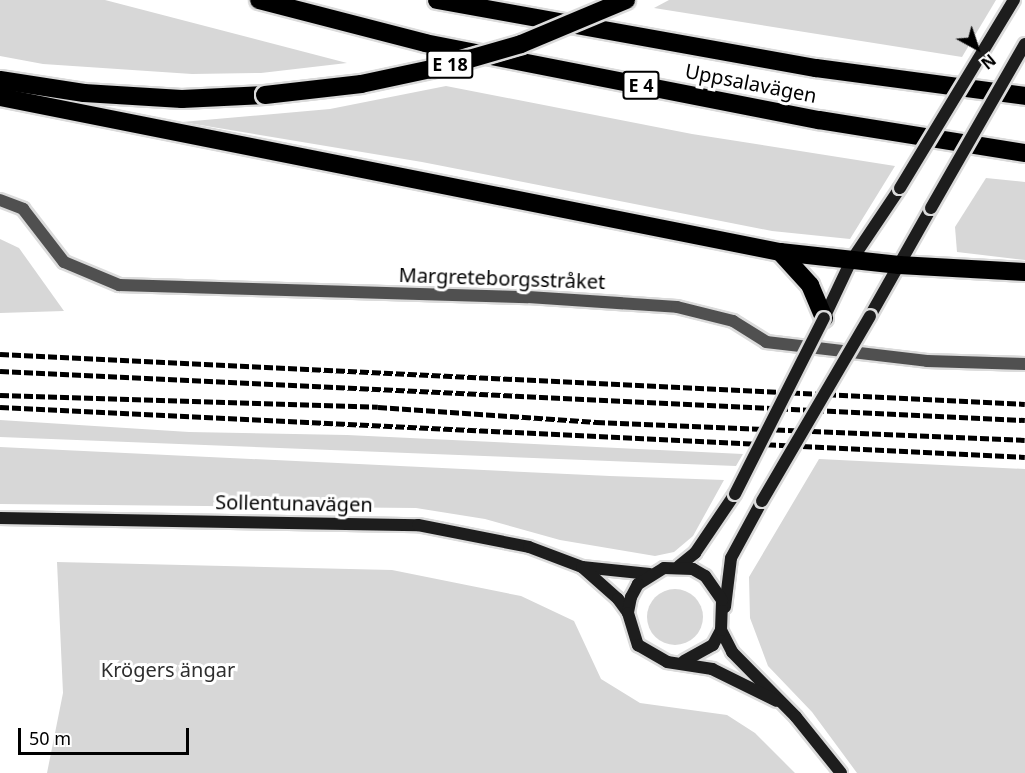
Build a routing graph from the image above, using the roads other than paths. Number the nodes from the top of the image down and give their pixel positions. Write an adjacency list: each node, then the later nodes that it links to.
1 (259, 0): 9 (highway, Uppsalavägen / E 4)
2 (437, 0): 7 (highway, Uppsalavägen / E 4)
3 (626, 0): 6 (highway, E 18, bridge)
4 (1014, 0): 12 (street, bridge)
5 (1025, 44): 13 (street, bridge)
6 (0, 80)
7 (1025, 96)
8 (0, 98): 11 (highway)
9 (1025, 153)
10 (0, 200): 16 (street, Margreteborgsstråket)
11 (780, 252): 12 (highway); 15 (highway)
12 (851, 261): 13 (highway); 15 (street)
13 (899, 265): 14 (highway); 22 (street, bridge)
14 (1025, 272)
15 (824, 318): 18 (street, bridge)
16 (1025, 364)
17 (0, 518): 19 (street, Sollentunavägen)
18 (679, 566): 20 (street, Sollentunavägen); 22 (street)
19 (582, 567): 20 (street, Sollentunavägen); 21 (street, Sollentunavägen)
20 (650, 574): 21 (street)
21 (627, 613): 24 (street, Sollentunavägen)
22 (724, 614): 23 (street)
23 (721, 630): 24 (street); 25 (street, Sollentunavägen)
24 (684, 662): 25 (street, Sollentunavägen)
25 (777, 701): 26 (street, Sollentunavägen)
26 (841, 773)

